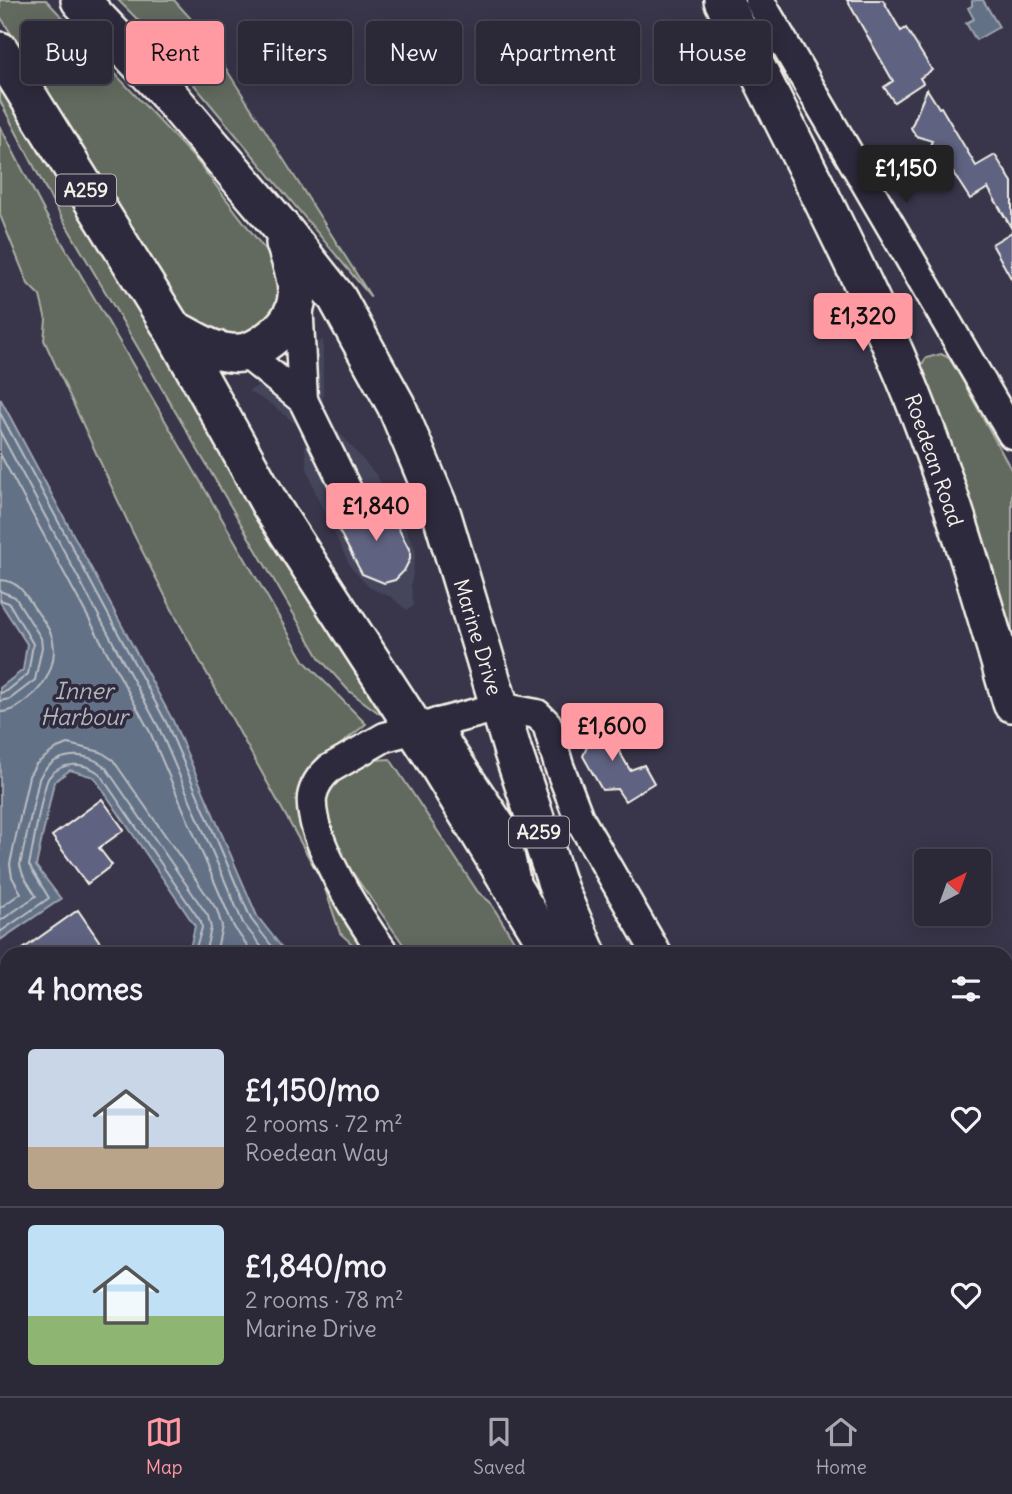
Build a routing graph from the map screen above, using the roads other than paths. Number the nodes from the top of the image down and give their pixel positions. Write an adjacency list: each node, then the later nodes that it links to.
1 (80, 0): 9 (main road, Marine Drive / A259)
2 (723, 0): 4 (main road, Roedean Road)
3 (759, 0): 5 (street)
4 (733, 21)
5 (783, 41): 6 (street); 14 (street)
6 (771, 46)
7 (0, 51): 11 (main road, A259)
8 (764, 84): 16 (main road, Roedean Road)
9 (280, 226): 10 (main road, Marine Drive / A259); 17 (main road, Marine Drive / A259)
10 (298, 300): 12 (main road); 13 (street)
11 (172, 328): 12 (main road, A259); 18 (main road, A259)
12 (245, 353): 13 (street)
13 (303, 400): 15 (street)
14 (1012, 434)
15 (354, 504)
16 (1012, 704)
17 (499, 707): 18 (street); 21 (main road, Marine Drive / A259); 22 (street)
18 (426, 726): 19 (street); 20 (main road, A259)
19 (380, 947)
20 (548, 947)
21 (584, 947)
22 (653, 947)

